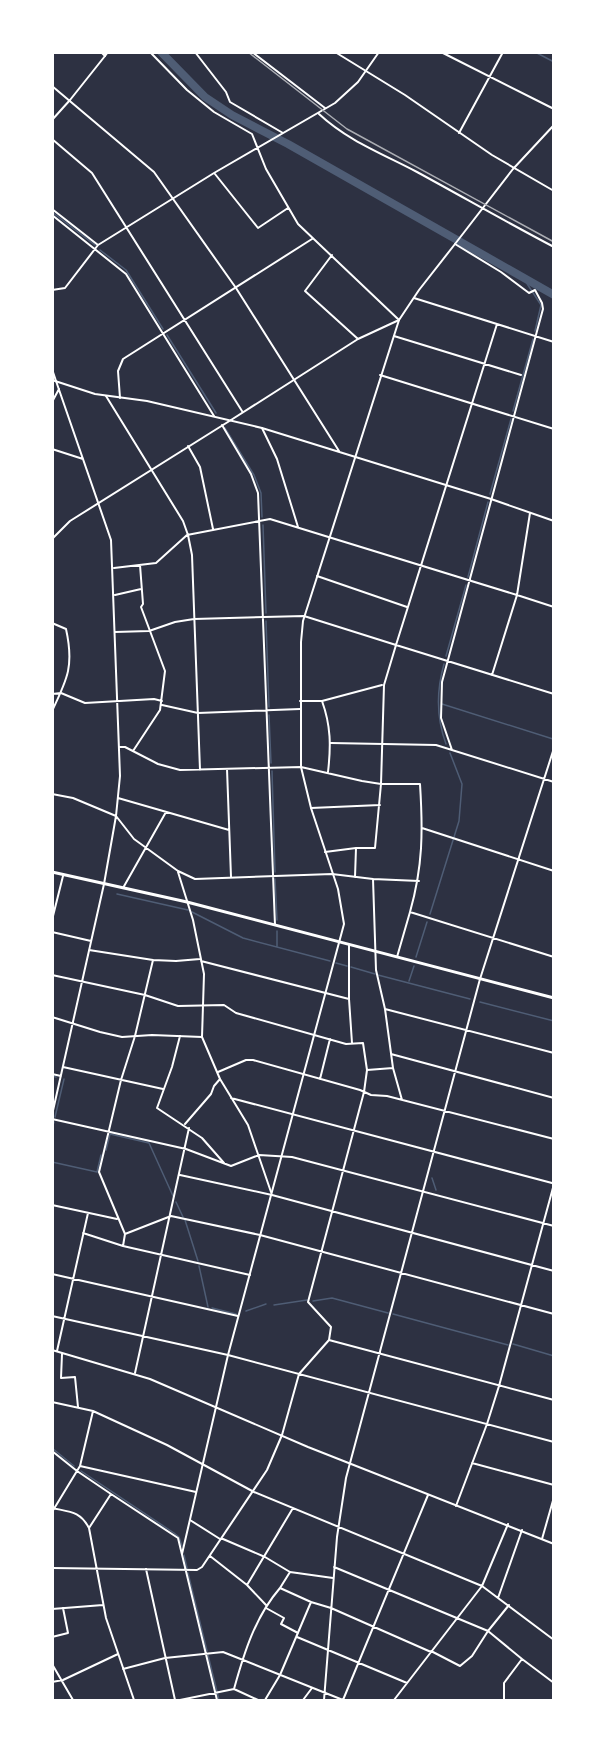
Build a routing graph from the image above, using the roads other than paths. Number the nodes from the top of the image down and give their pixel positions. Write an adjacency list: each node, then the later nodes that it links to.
1 (101, 52): 10 (street)
2 (108, 52): 10 (street)
3 (150, 52): 23 (street)
4 (195, 52): 20 (street)
5 (252, 52): 15 (street)
6 (335, 52): 11 (street)
7 (380, 52): 11 (street)
8 (441, 52): 12 (street)
9 (503, 52): 12 (street)
10 (105, 56): 14 (street)
11 (367, 71): 15 (street); 21 (street)
12 (491, 77): 16 (street); 21 (street)
13 (52, 86): 14 (street)
14 (70, 100): 18 (street); 27 (street)
15 (325, 108): 17 (street)
16 (554, 109)
17 (318, 113): 20 (street); 28 (street)
18 (52, 120)
19 (554, 125): 24 (street)
20 (282, 133): 23 (street)
21 (459, 133): 24 (street)
22 (52, 139): 32 (street)
23 (258, 148): 25 (street); 29 (street)
24 (513, 169): 26 (street); 28 (street)
25 (214, 173): 27 (street); 29 (street)
26 (554, 191)
27 (173, 198): 32 (street); 39 (street)
28 (483, 207): 34 (street); 36 (street)
29 (288, 208): 33 (street)
30 (52, 209): 35 (street)
31 (52, 215): 37 (street)
32 (127, 227): 35 (street); 42 (street)
33 (312, 239): 38 (street); 39 (street)
34 (455, 244): 41 (street); 47 (street)
35 (98, 245): 37 (street)
36 (554, 247)
37 (95, 248): 40 (street); 45 (street)
38 (332, 255): 43 (street); 48 (street)
39 (236, 288): 42 (street); 54 (street)
40 (52, 290)
41 (414, 298): 43 (street); 44 (street)
42 (185, 320): 45 (street); 61 (street)
43 (399, 320): 46 (street); 48 (street)
44 (497, 324): 47 (street); 50 (street)
45 (164, 333): 58 (street); 62 (street)
46 (394, 336): 50 (street); 52 (street)
47 (536, 336): 49 (street); 63 (street)
48 (358, 339): 54 (street)
49 (554, 342)
50 (485, 364): 53 (street); 60 (street)
51 (52, 369): 55 (street)
52 (380, 375): 60 (street); 71 (street)
53 (521, 375)
54 (295, 379): 61 (street); 70 (street)
55 (54, 380): 56 (street); 57 (street)
56 (59, 388): 59 (street); 72 (street)
57 (106, 396): 58 (street); 73 (street)
58 (120, 398): 62 (street)
59 (52, 402)
60 (472, 404): 63 (street); 74 (street)
61 (242, 411): 64 (street)
62 (214, 416): 64 (street)
63 (514, 416): 67 (street); 75 (street)
64 (231, 420): 65 (street); 66 (street)
65 (222, 425): 68 (street); 78 (street)
66 (262, 428): 70 (street); 80 (street)
67 (554, 429)
68 (188, 446): 73 (street); 81 (street)
69 (52, 449): 72 (street)
70 (339, 452): 71 (street)
71 (354, 456): 74 (street); 83 (street)
72 (83, 459): 76 (street)
73 (152, 469): 76 (street); 82 (street)
74 (447, 485): 75 (street); 86 (street)
75 (491, 499): 77 (street); 89 (street)
76 (98, 502): 84 (street); 87 (street)
77 (530, 513): 79 (street); 92 (street)
78 (260, 521): 80 (street); 81 (street); 96 (street)
79 (554, 521)
80 (298, 527): 83 (street)
81 (213, 529): 82 (street)
82 (188, 535): 85 (street); 97 (street)
83 (329, 537): 86 (street); 88 (street)
84 (53, 538)
85 (140, 565): 87 (street); 90 (street)
86 (421, 566): 89 (street); 93 (street)
87 (112, 568): 91 (street)
88 (317, 576): 93 (street); 95 (street)
89 (469, 581): 92 (street); 102 (street)
90 (141, 589): 91 (street); 99 (street)
91 (114, 595): 100 (street)
92 (517, 595): 94 (street); 103 (street)
93 (407, 607): 101 (street)
94 (554, 607)
95 (304, 616): 96 (street); 101 (street); 109 (street)
96 (264, 617): 97 (street); 115 (street)
97 (194, 619): 99 (street); 116 (street)
98 (52, 623): 105 (street)
99 (149, 631): 100 (street); 108 (street)
100 (115, 632): 111 (street)
101 (396, 645): 102 (street); 104 (street)
102 (447, 661): 103 (street); 121 (street)
103 (492, 675): 107 (street)
104 (384, 685): 110 (street); 118 (street)
105 (61, 693): 106 (street); 111 (street); 114 (street)
106 (52, 694)
107 (554, 694)
108 (162, 701): 111 (street); 112 (street)
109 (300, 701): 110 (street); 113 (street)
110 (322, 701): 117 (street)
111 (117, 702): 119 (street)
112 (162, 705): 116 (street); 122 (street)
113 (300, 710): 115 (street); 124 (street)
114 (52, 711)
115 (267, 711): 116 (street); 123 (street)
116 (198, 713): 126 (street)
117 (331, 743): 118 (street); 127 (street)
118 (382, 745): 121 (street); 130 (street)
119 (119, 747): 122 (street); 132 (street)
120 (554, 748): 128 (street)
121 (452, 750): 128 (street)
122 (133, 751): 126 (street)
123 (270, 767): 124 (street); 125 (street); 148 (street)
124 (301, 767): 127 (street); 134 (street)
125 (227, 769): 126 (street); 138 (street)
126 (200, 770)
127 (328, 772): 130 (street)
128 (544, 779): 129 (street); 142 (street)
129 (554, 782)
130 (381, 784): 133 (street); 137 (street)
131 (52, 794): 136 (street)
132 (118, 798): 135 (street); 136 (street)
133 (380, 805): 134 (street); 140 (street)
134 (311, 808): 141 (street)
135 (166, 812): 138 (street); 139 (street)
136 (116, 816): 139 (street); 153 (street)
137 (422, 828): 142 (street); 152 (street)
138 (229, 830): 150 (street)
139 (146, 847): 145 (street); 154 (street)
140 (356, 848): 141 (street); 149 (street)
141 (325, 852): 147 (street)
142 (518, 859): 143 (street); 160 (street)
143 (554, 870)
144 (52, 872): 146 (main road)
145 (178, 872): 150 (street); 155 (street)
146 (63, 874): 153 (main road); 157 (street)
147 (332, 874): 148 (street); 149 (street); 162 (street)
148 (273, 876): 150 (street); 158 (street)
149 (354, 877): 151 (street)
150 (231, 878)
151 (373, 879): 152 (street); 165 (street)
152 (419, 881): 156 (street)
153 (104, 884): 154 (main road); 161 (street)
154 (123, 888): 155 (main road)
155 (187, 902): 158 (main road); 169 (street)
156 (410, 912): 160 (street); 166 (street)
157 (52, 920)
158 (275, 925): 162 (main road)
159 (52, 932): 161 (street)
160 (493, 938): 167 (street); 171 (street)
161 (91, 941): 164 (street)
162 (339, 942): 163 (main road); 173 (street)
163 (349, 945): 165 (main road); 176 (street)
164 (89, 950): 168 (street); 172 (street)
165 (375, 951): 166 (main road); 178 (street)
166 (397, 957): 171 (main road)
167 (554, 957)
168 (153, 960): 169 (street); 174 (street)
169 (200, 960): 173 (street); 177 (street)
170 (52, 975): 172 (street)
171 (480, 979): 175 (main road); 181 (street)
172 (83, 981): 174 (street); 180 (street)
173 (325, 993): 176 (street); 182 (street)
174 (145, 995): 177 (street); 183 (street)
175 (554, 998)
176 (349, 999): 187 (street)
177 (204, 1006): 182 (street); 185 (street)
178 (385, 1009): 181 (street); 189 (street)
179 (52, 1017): 180 (street)
180 (74, 1022): 183 (street); 190 (street)
181 (466, 1030): 188 (street); 193 (street)
182 (314, 1034): 186 (street); 196 (street)
183 (135, 1036): 184 (street); 200 (street)
184 (180, 1036): 185 (street); 201 (street)
185 (202, 1037): 194 (street)
186 (330, 1039): 187 (street); 198 (street)
187 (352, 1043): 192 (street)
188 (554, 1053)
189 (391, 1054): 191 (street); 193 (street)
190 (63, 1067): 197 (street); 200 (street)
191 (393, 1068): 192 (street); 205 (street)
192 (367, 1070): 202 (street)
193 (455, 1071): 204 (street); 206 (street)
194 (218, 1072): 196 (street); 199 (street)
195 (52, 1074): 197 (street)
196 (303, 1074): 198 (street); 207 (street)
197 (61, 1076): 208 (street)
198 (320, 1078): 202 (street)
199 (220, 1079): 203 (street); 209 (street)
200 (121, 1080): 201 (street); 211 (street)
201 (164, 1089): 209 (street)
202 (364, 1092): 205 (street); 212 (street)
203 (231, 1098): 207 (street); 216 (street)
204 (554, 1098)
205 (402, 1100): 206 (street)
206 (444, 1111): 213 (street); 215 (street)
207 (292, 1114): 212 (street); 217 (street)
208 (52, 1117): 211 (street)
209 (185, 1125): 210 (street)
210 (189, 1128): 214 (street); 218 (street)
211 (108, 1131): 214 (street); 228 (street)
212 (354, 1131): 215 (street); 219 (street)
213 (554, 1139)
214 (186, 1149): 218 (street); 220 (street)
215 (433, 1152): 221 (street); 222 (street)
216 (259, 1155): 217 (street); 218 (street); 223 (street)
217 (282, 1156): 219 (street); 223 (street)
218 (225, 1164)
219 (343, 1171): 222 (street); 225 (street)
220 (180, 1175): 223 (street); 227 (street)
221 (554, 1184): 229 (street)
222 (423, 1192): 229 (street); 233 (street)
223 (272, 1195): 225 (street); 234 (street)
224 (52, 1205): 226 (street)
225 (332, 1212): 233 (street); 236 (street)
226 (88, 1213): 228 (street); 231 (street)
227 (171, 1216): 232 (street); 234 (street); 237 (street)
228 (118, 1220): 232 (street)
229 (543, 1223): 230 (street); 238 (street)
230 (554, 1227)
231 (83, 1233): 235 (street); 243 (street)
232 (125, 1234): 235 (street)
233 (411, 1234): 238 (street); 240 (street)
234 (260, 1235): 236 (street); 242 (street)
235 (123, 1246): 237 (street)
236 (321, 1251): 240 (street); 251 (street)
237 (162, 1255): 242 (street); 244 (street)
238 (532, 1265): 239 (street); 245 (street)
239 (554, 1271)
240 (400, 1273): 245 (street); 254 (street)
241 (52, 1274): 243 (street)
242 (250, 1275): 248 (street)
243 (73, 1279): 244 (street); 249 (street)
244 (152, 1296): 248 (street); 250 (street)
245 (521, 1305): 246 (street); 259 (street)
246 (554, 1314)
247 (52, 1316): 249 (street)
248 (238, 1316): 256 (street)
249 (64, 1319): 250 (street); 253 (street)
250 (143, 1337): 256 (street); 257 (street)
251 (328, 1340): 254 (street); 258 (street)
252 (52, 1350): 253 (street)
253 (57, 1352): 255 (street)
254 (379, 1352): 259 (street); 260 (street)
255 (62, 1354): 257 (street); 263 (street)
256 (228, 1355): 258 (street); 264 (street)
257 (135, 1373): 264 (street)
258 (299, 1374): 260 (street); 267 (street)
259 (499, 1386): 261 (street); 266 (street)
260 (369, 1392): 266 (street); 272 (street)
261 (554, 1400)
262 (52, 1402): 263 (street)
263 (78, 1407): 265 (street)
264 (214, 1407): 267 (street); 271 (street)
265 (93, 1411): 271 (street); 273 (street)
266 (487, 1424): 268 (street); 270 (street)
267 (282, 1436): 272 (street); 277 (street)
268 (554, 1442)
269 (52, 1451): 274 (street)
270 (472, 1463): 275 (street); 281 (street)
271 (203, 1464): 276 (street); 277 (street)
272 (350, 1464): 279 (street); 288 (street)
273 (80, 1466): 274 (street); 276 (street)
274 (77, 1472): 278 (street); 283 (street)
275 (554, 1485)
276 (196, 1492): 286 (street)
277 (254, 1492): 282 (street); 291 (street)
278 (111, 1494): 289 (street); 295 (street)
279 (428, 1495): 281 (street); 294 (street)
280 (554, 1497): 284 (street)
281 (456, 1506): 287 (street)
282 (294, 1507): 288 (street); 297 (street)
283 (53, 1510): 289 (street)
284 (549, 1514): 285 (street); 292 (street)
285 (554, 1515)
286 (190, 1520): 291 (street); 295 (street)
287 (508, 1524): 290 (street); 306 (street)
288 (338, 1525): 294 (street); 298 (street)
289 (89, 1528): 300 (street)
290 (522, 1530): 292 (street); 309 (street)
291 (223, 1539): 296 (street); 297 (street)
292 (543, 1539): 293 (street)
293 (554, 1544)
294 (404, 1553): 306 (street); 308 (street)
295 (182, 1554): 302 (street)
296 (210, 1556): 302 (street); 305 (street)
297 (265, 1557): 303 (street); 305 (street)
298 (334, 1567): 304 (street); 308 (street)
299 (52, 1568): 300 (street)
300 (96, 1568): 301 (street); 311 (street)
301 (146, 1569): 302 (street); 327 (street)
302 (185, 1570): 325 (street)
303 (290, 1572): 304 (street); 307 (street)
304 (333, 1578): 315 (street)
305 (247, 1585): 313 (street)
306 (482, 1586): 309 (street); 317 (street)
307 (280, 1588): 310 (street); 313 (street)
308 (389, 1589): 317 (street); 318 (street)
309 (498, 1598): 312 (street)
310 (311, 1602): 315 (street); 320 (street)
311 (103, 1605): 314 (street); 326 (street)
312 (509, 1605): 319 (street); 322 (street)
313 (266, 1606): 320 (street); 328 (street)
314 (63, 1608): 316 (street); 321 (street)
315 (331, 1608): 318 (street); 323 (street)
316 (52, 1609)
317 (458, 1617): 319 (street); 324 (street)
318 (373, 1627): 324 (street); 330 (street)
319 (488, 1631): 324 (street); 329 (street)
320 (297, 1635): 323 (street); 333 (street)
321 (52, 1637)
322 (554, 1640)
323 (328, 1650): 330 (street); 341 (street)
324 (431, 1652): 336 (street)
325 (206, 1653): 327 (street); 328 (street); 340 (street)
326 (118, 1654): 332 (street); 334 (street)
327 (165, 1658): 332 (street); 344 (street)
328 (242, 1659): 333 (street); 339 (street)
329 (522, 1659): 337 (street); 352 (street)
330 (358, 1663): 336 (street); 341 (street)
331 (52, 1664): 334 (street)
332 (123, 1669): 343 (street)
333 (280, 1675): 338 (street); 348 (street)
334 (63, 1680): 335 (street); 342 (street)
335 (52, 1682)
336 (407, 1683): 351 (street)
337 (554, 1683)
338 (312, 1688): 341 (street); 349 (street)
339 (234, 1689): 340 (street); 347 (street)
340 (216, 1692): 345 (street); 346 (street)
341 (324, 1693): 350 (street)
342 (73, 1701)
343 (134, 1701)
344 (175, 1701)
345 (180, 1701)
346 (217, 1701)
347 (258, 1701)
348 (265, 1701)
349 (303, 1701)
350 (324, 1701)
351 (393, 1701)
352 (504, 1701)

